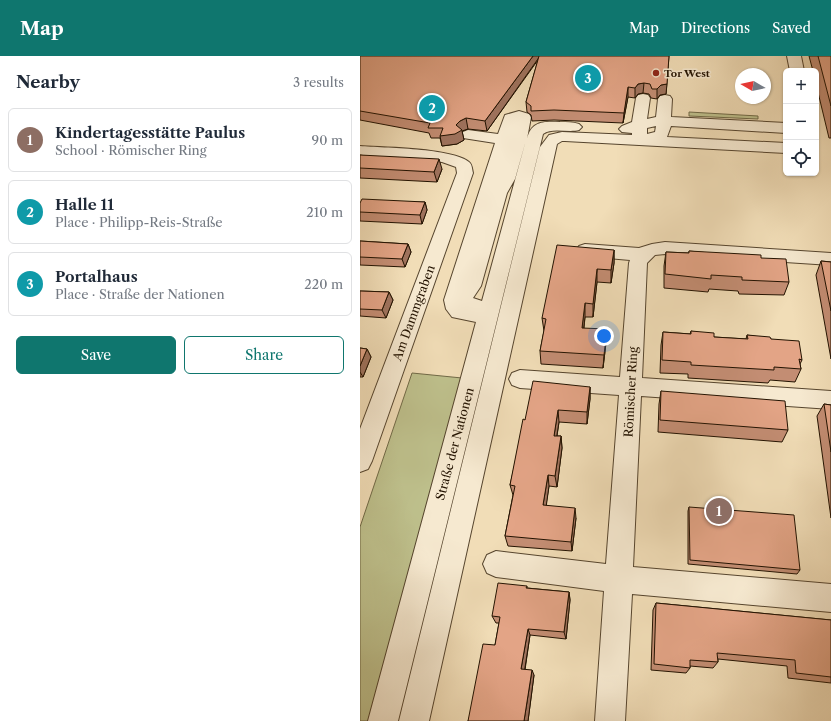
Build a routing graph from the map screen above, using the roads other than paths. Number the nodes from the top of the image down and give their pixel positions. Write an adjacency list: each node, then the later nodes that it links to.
1 (794, 56): 2 (street)
2 (796, 68)
3 (643, 98): 7 (street)
4 (665, 99): 5 (street)
5 (664, 121): 6 (street); 7 (street); 10 (street)
6 (783, 128)
7 (632, 131): 9 (street); 10 (street); 13 (street)
8 (468, 135): 9 (street)
9 (519, 139): 13 (street); 17 (street)
10 (644, 140): 11 (street)
11 (783, 148)
12 (360, 151): 21 (street, Am Dammgraben)
13 (533, 177): 17 (street, Straße der Nationen); 27 (street, Straße der Nationen)
14 (566, 249): 15 (street)
15 (642, 255): 16 (street); 19 (street, Römischer Ring)
16 (831, 259)
17 (489, 313): 26 (street, Straße der Nationen)
18 (520, 379): 19 (street)
19 (631, 386): 20 (street); 24 (street, Römischer Ring)
20 (831, 400)
21 (370, 406): 22 (street, Am Dammgraben)
22 (360, 461)
23 (496, 564): 24 (street)
24 (619, 579): 25 (street); 28 (street, Römischer Ring)
25 (831, 598)
26 (383, 721)
27 (414, 721)
28 (610, 721)

